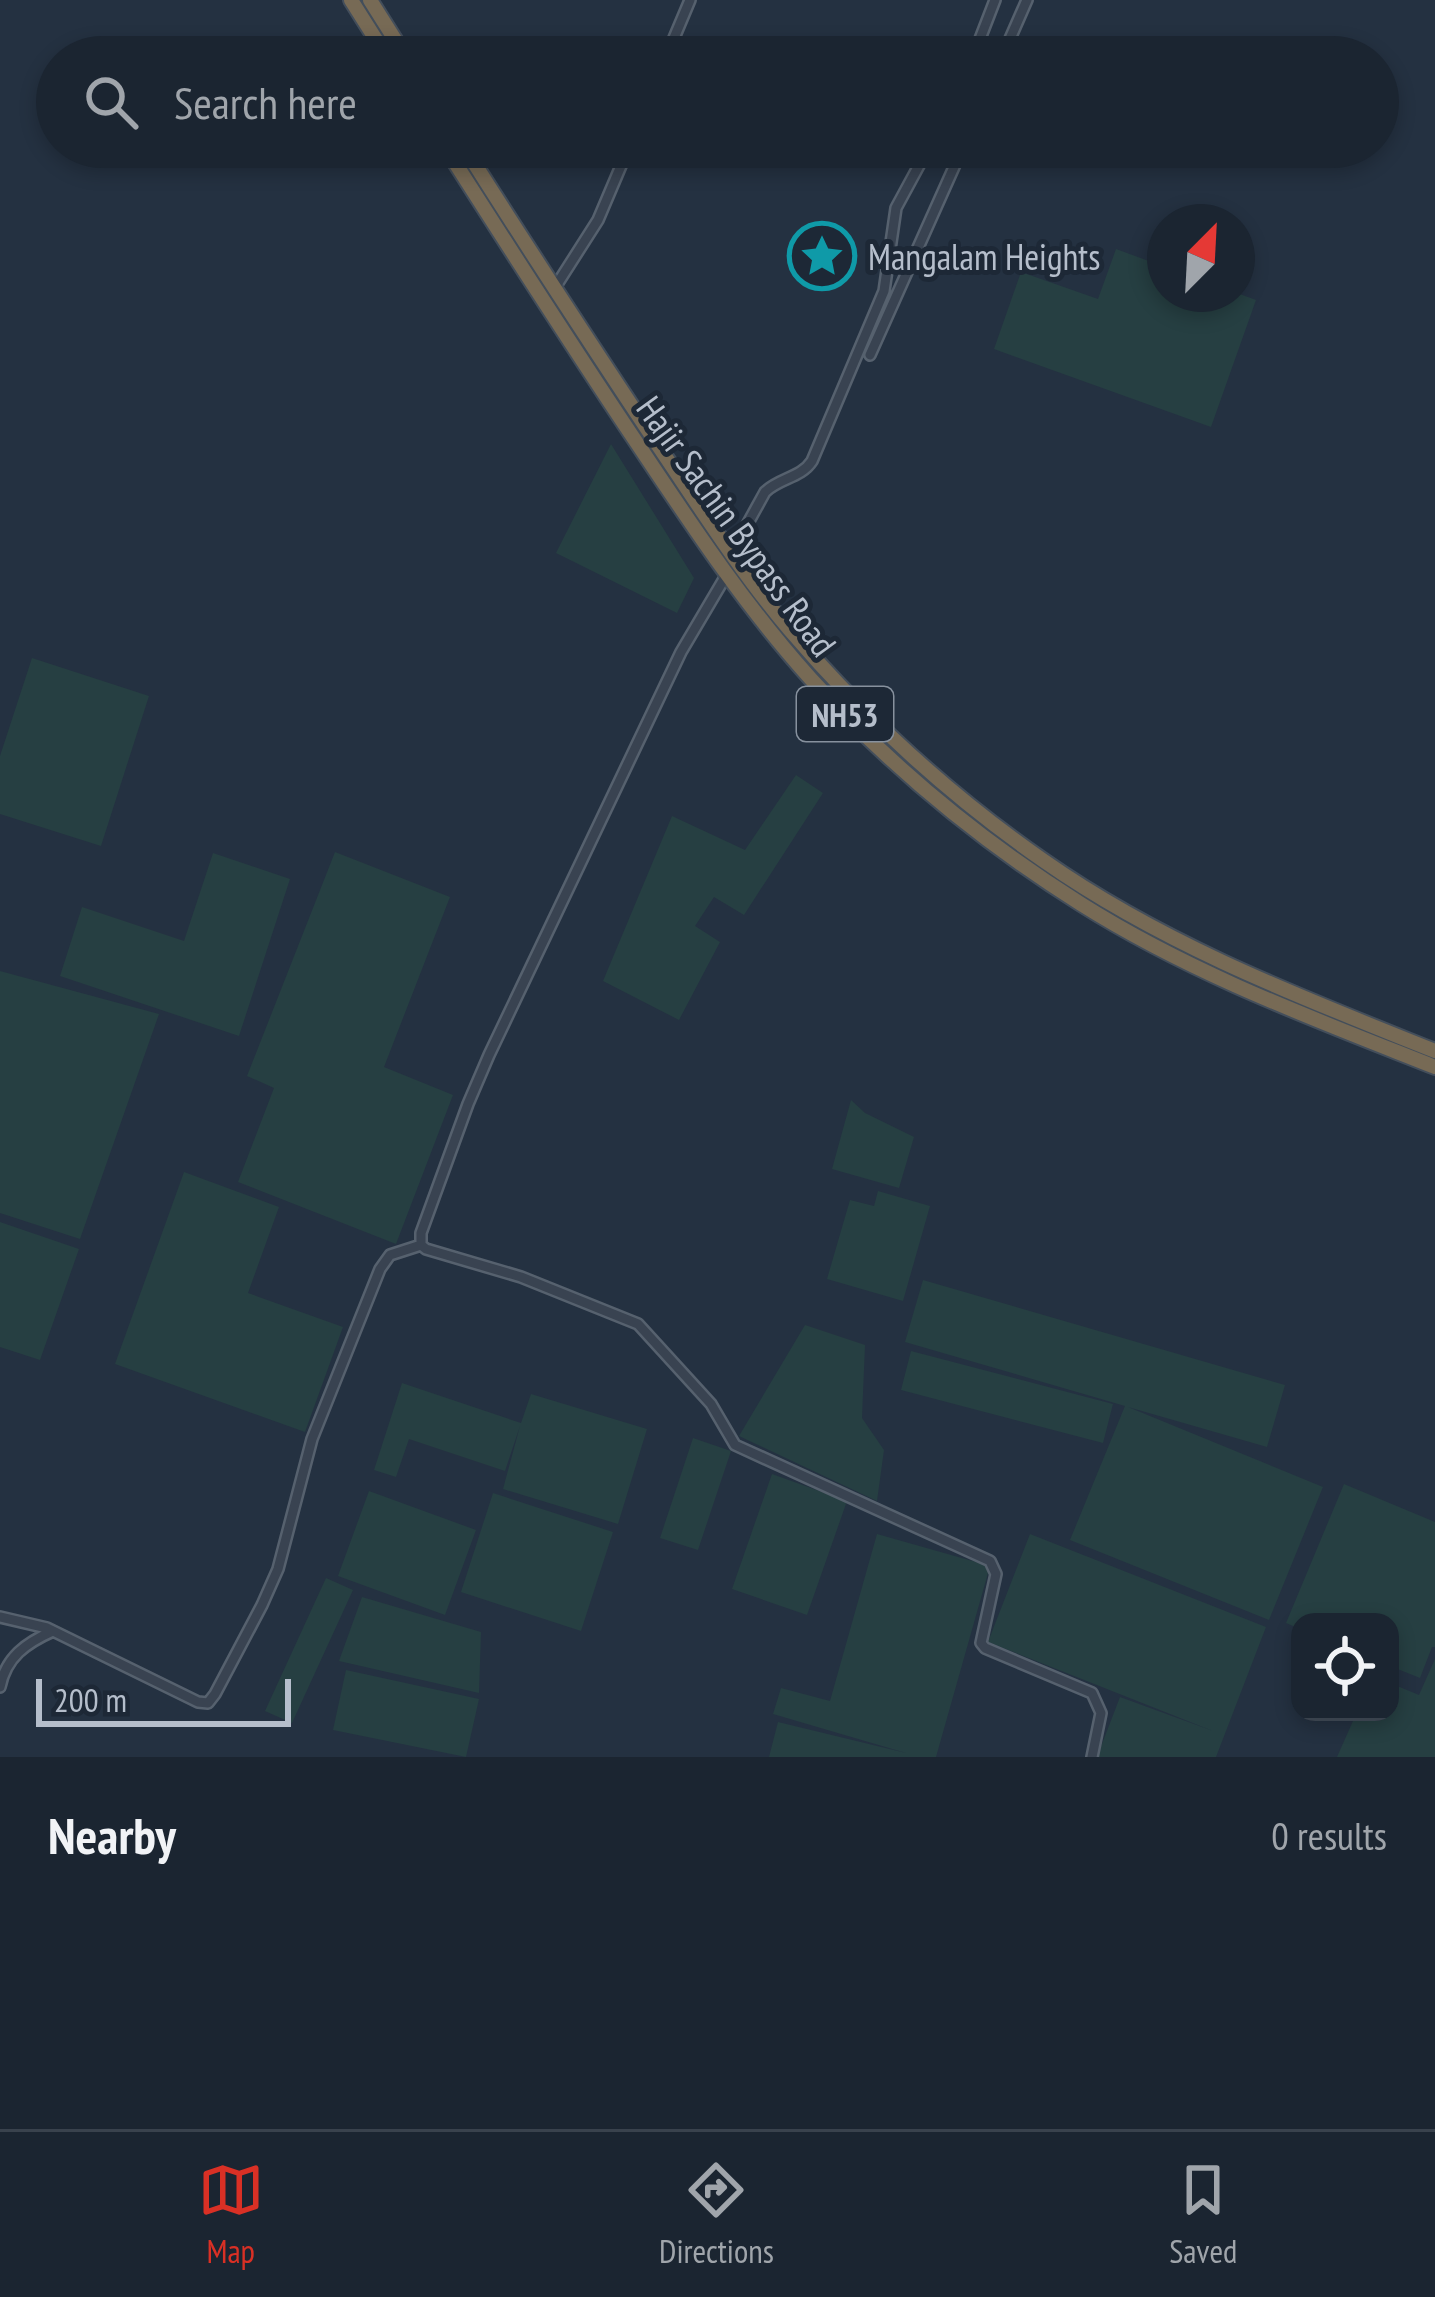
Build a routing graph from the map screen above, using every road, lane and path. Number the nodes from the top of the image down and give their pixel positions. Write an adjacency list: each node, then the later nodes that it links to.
1 (351, 0): 6 (highway)
2 (370, 0): 7 (highway)
3 (690, 0): 8 (street)
4 (995, 0): 9 (street)
5 (1027, 0): 10 (street)
6 (374, 36)
7 (393, 36)
8 (675, 36)
9 (981, 36)
10 (1011, 36)
11 (458, 168): 19 (highway, Hajir Sachin Bypass Road / NH53)
12 (477, 168): 16 (highway, NH53)
13 (620, 168): 16 (street)
14 (918, 168): 18 (street)
15 (954, 168): 17 (street)
16 (554, 289): 18 (highway, NH53)
17 (871, 356)
18 (731, 552): 20 (highway, NH53)
19 (727, 574): 21 (highway, Hajir Sachin Bypass Road / NH53); 22 (street)
20 (1435, 1051)
21 (1435, 1067)
22 (422, 1245): 24 (street); 27 (street)
23 (0, 1617): 24 (street)
24 (53, 1631): 25 (street)
25 (2, 1664): 26 (street)
26 (0, 1687)
27 (1092, 1757)

